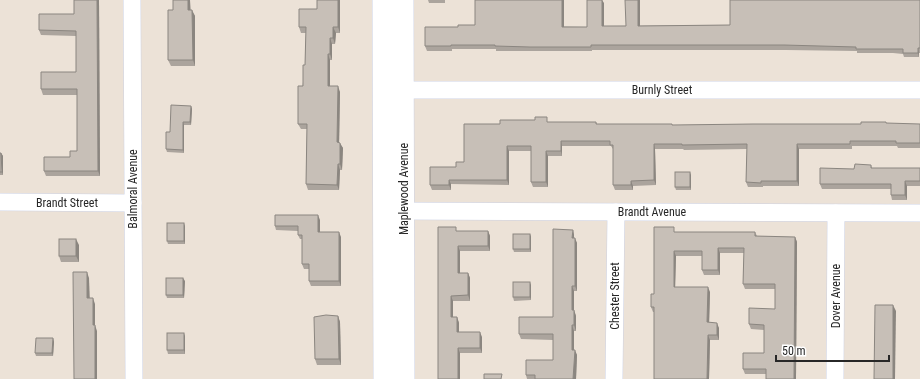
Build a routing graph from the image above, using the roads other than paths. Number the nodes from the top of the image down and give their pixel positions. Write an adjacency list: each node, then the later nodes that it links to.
1 (132, 0): 8 (street, Balmoral Avenue)
2 (382, 0): 4 (street, Maplewood Avenue)
3 (403, 0): 5 (street, Maplewood Avenue)
4 (383, 90): 5 (street, Burnly Street); 9 (street, Maplewood Avenue)
5 (403, 90): 6 (street, Burnly Street); 10 (street, Maplewood Avenue)
6 (920, 90)
7 (0, 202): 8 (street, Brandt Street)
8 (133, 203): 14 (street, Balmoral Avenue)
9 (383, 211): 10 (street, Brandt Avenue); 15 (street, Maplewood Avenue)
10 (404, 211): 11 (street, Brandt Avenue); 16 (street, Maplewood Avenue)
11 (616, 212): 12 (street, Brandt Avenue); 17 (street, Chester Street)
12 (836, 213): 13 (street, Brandt Avenue); 18 (street, Dover Avenue)
13 (920, 213)
14 (134, 379)
15 (384, 379)
16 (404, 379)
17 (614, 379)
18 (835, 379)

